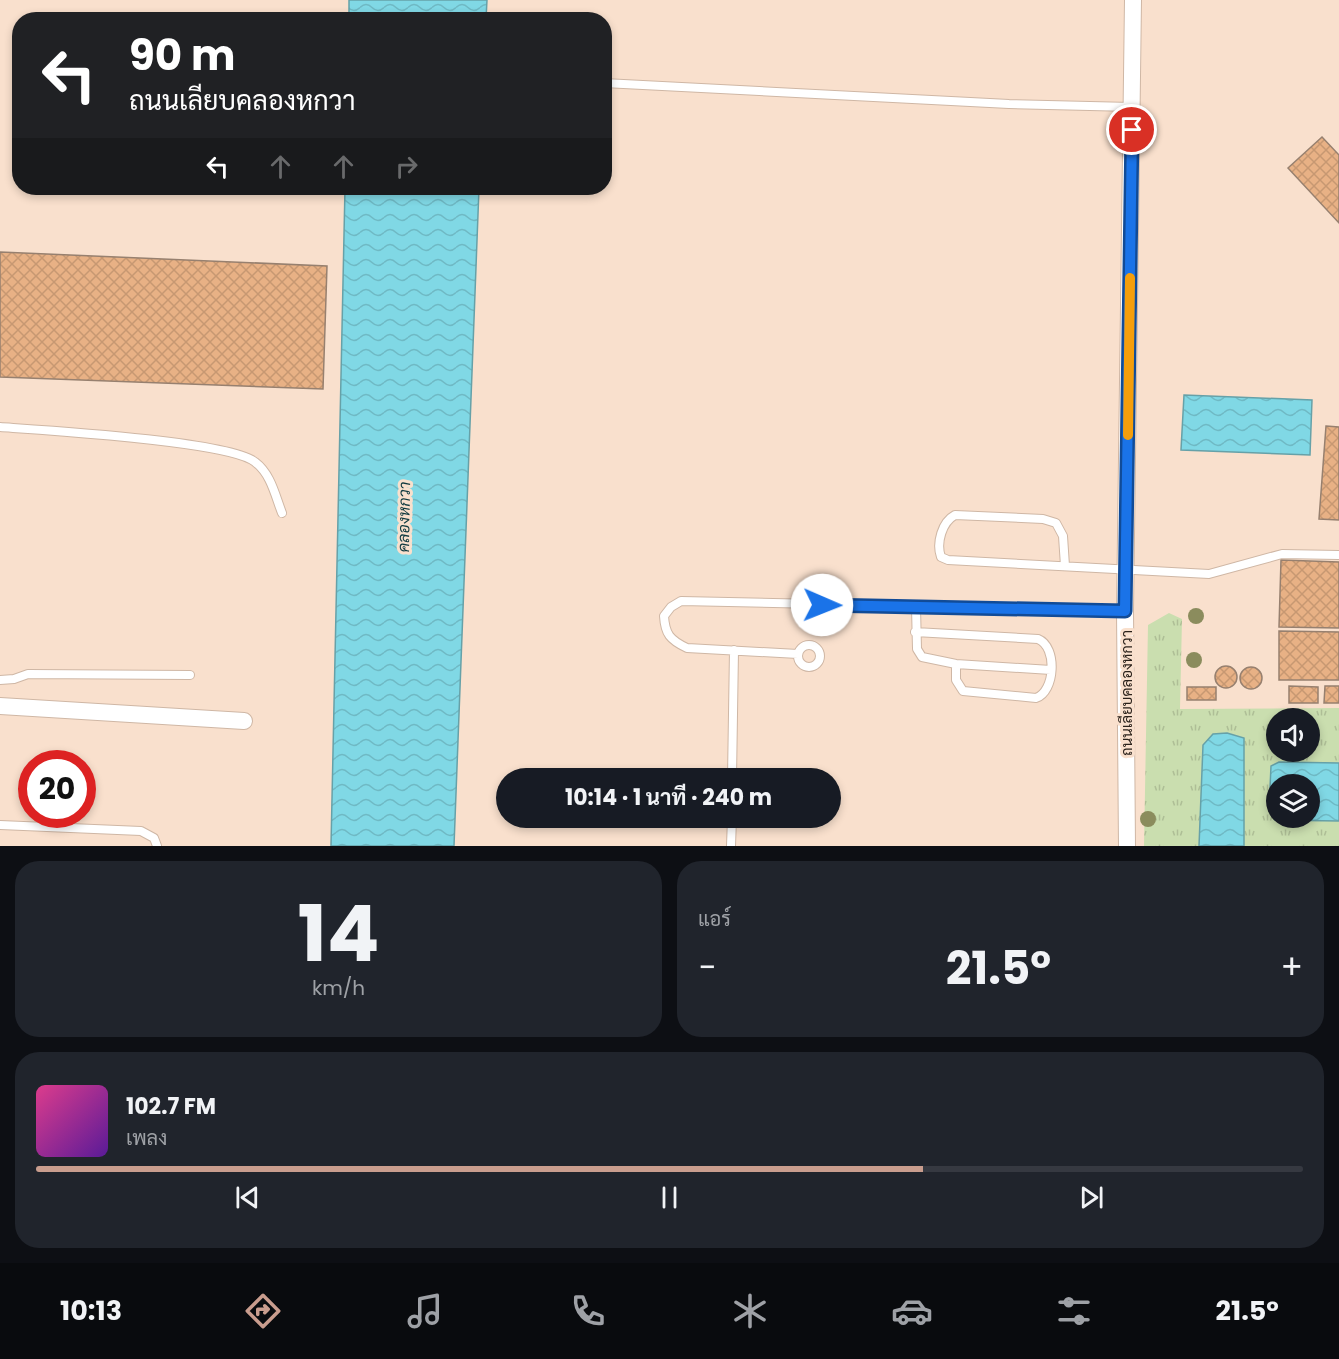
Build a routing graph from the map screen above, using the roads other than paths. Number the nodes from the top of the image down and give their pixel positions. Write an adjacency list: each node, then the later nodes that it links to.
1 (1133, 0): 3 (street, ถนนเลียบคลองหกวา)
2 (612, 83): 3 (lane)
3 (1132, 107): 8 (street, ถนนเลียบคลองหกวา)
4 (0, 427): 5 (lane)
5 (282, 513)
6 (1339, 555): 8 (lane)
7 (1065, 566): 7 (lane); 8 (lane)
8 (1126, 570): 10 (street, ถนนเลียบคลองหกวา)
9 (916, 607): 10 (lane); 11 (lane); 12 (lane)
10 (1125, 611): 25 (street, ถนนเลียบคลองหกวา)
11 (915, 632): 14 (lane); 15 (lane)
12 (734, 650): 13 (lane); 20 (lane)
13 (798, 654)
14 (956, 664): 15 (lane); 15 (lane)
15 (1051, 670)
16 (189, 675): 17 (lane)
17 (0, 680)
18 (0, 706): 19 (street)
19 (244, 721)
20 (732, 768)
21 (0, 825): 23 (lane)
22 (732, 828): 24 (lane)
23 (157, 846)
24 (731, 846)
25 (1127, 846)

